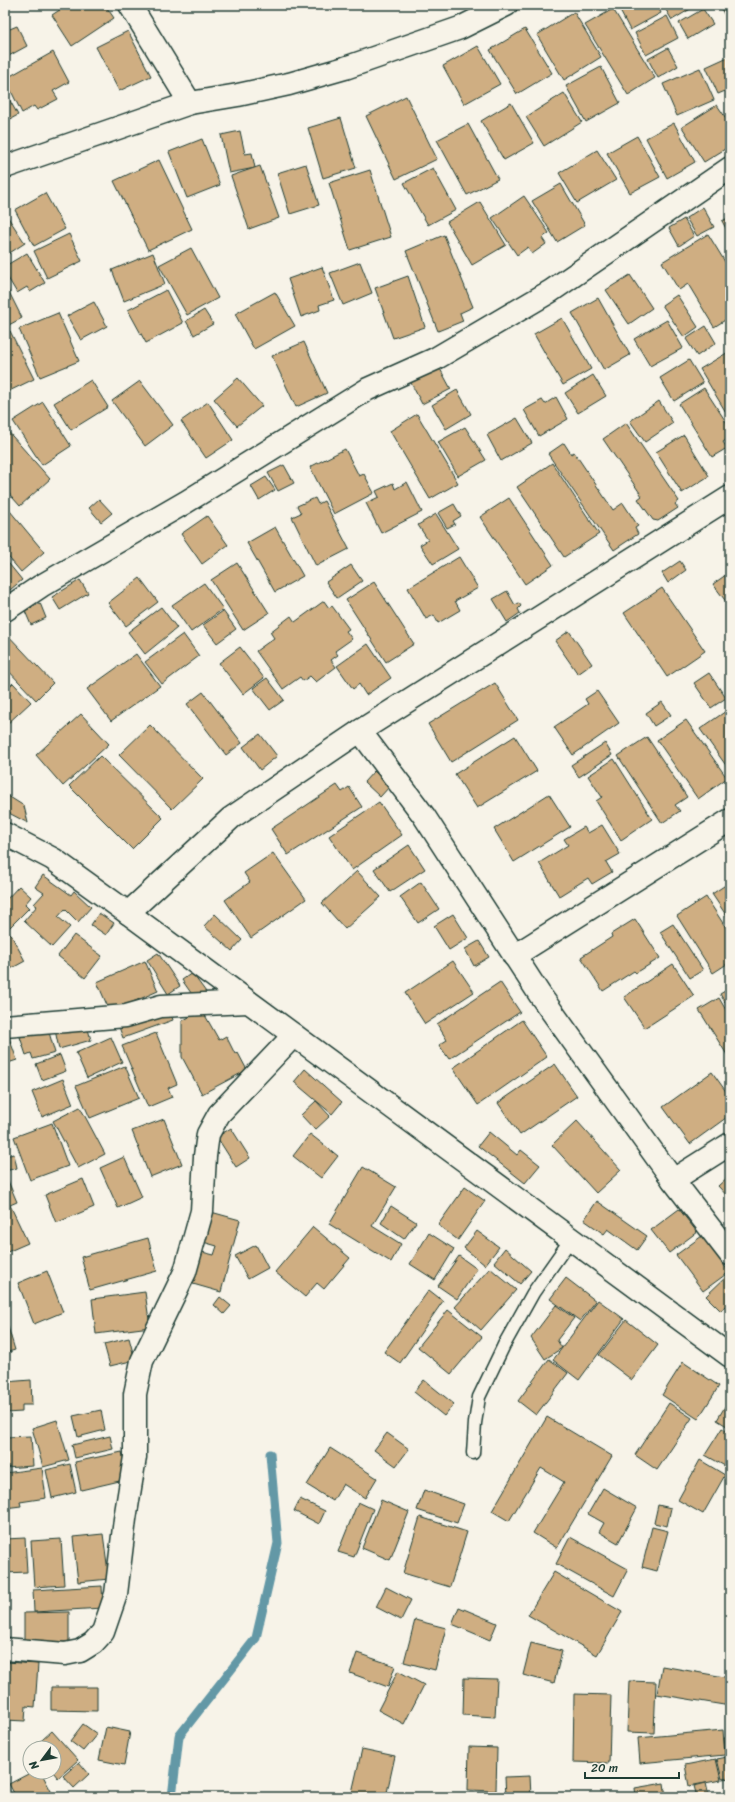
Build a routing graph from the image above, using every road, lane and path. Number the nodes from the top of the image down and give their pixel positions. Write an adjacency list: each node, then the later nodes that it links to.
1 (130, 5): 3 (street)
2 (506, 5): 3 (street)
3 (190, 103): 4 (street)
4 (5, 167)
5 (730, 168): 7 (street)
6 (730, 497): 8 (street)
7 (5, 610)
8 (360, 730): 11 (street); 12 (street)
9 (730, 820): 12 (street)
10 (5, 834): 11 (street)
11 (128, 913): 13 (street)
12 (514, 956): 17 (street)
13 (248, 1002): 14 (street); 15 (street)
14 (5, 1026)
15 (294, 1035): 18 (street); 22 (street)
16 (730, 1144): 17 (street)
17 (673, 1180): 19 (street)
18 (571, 1239): 20 (street); 21 (lane)
19 (730, 1254)
20 (730, 1356)
21 (473, 1453)
22 (5, 1649)

